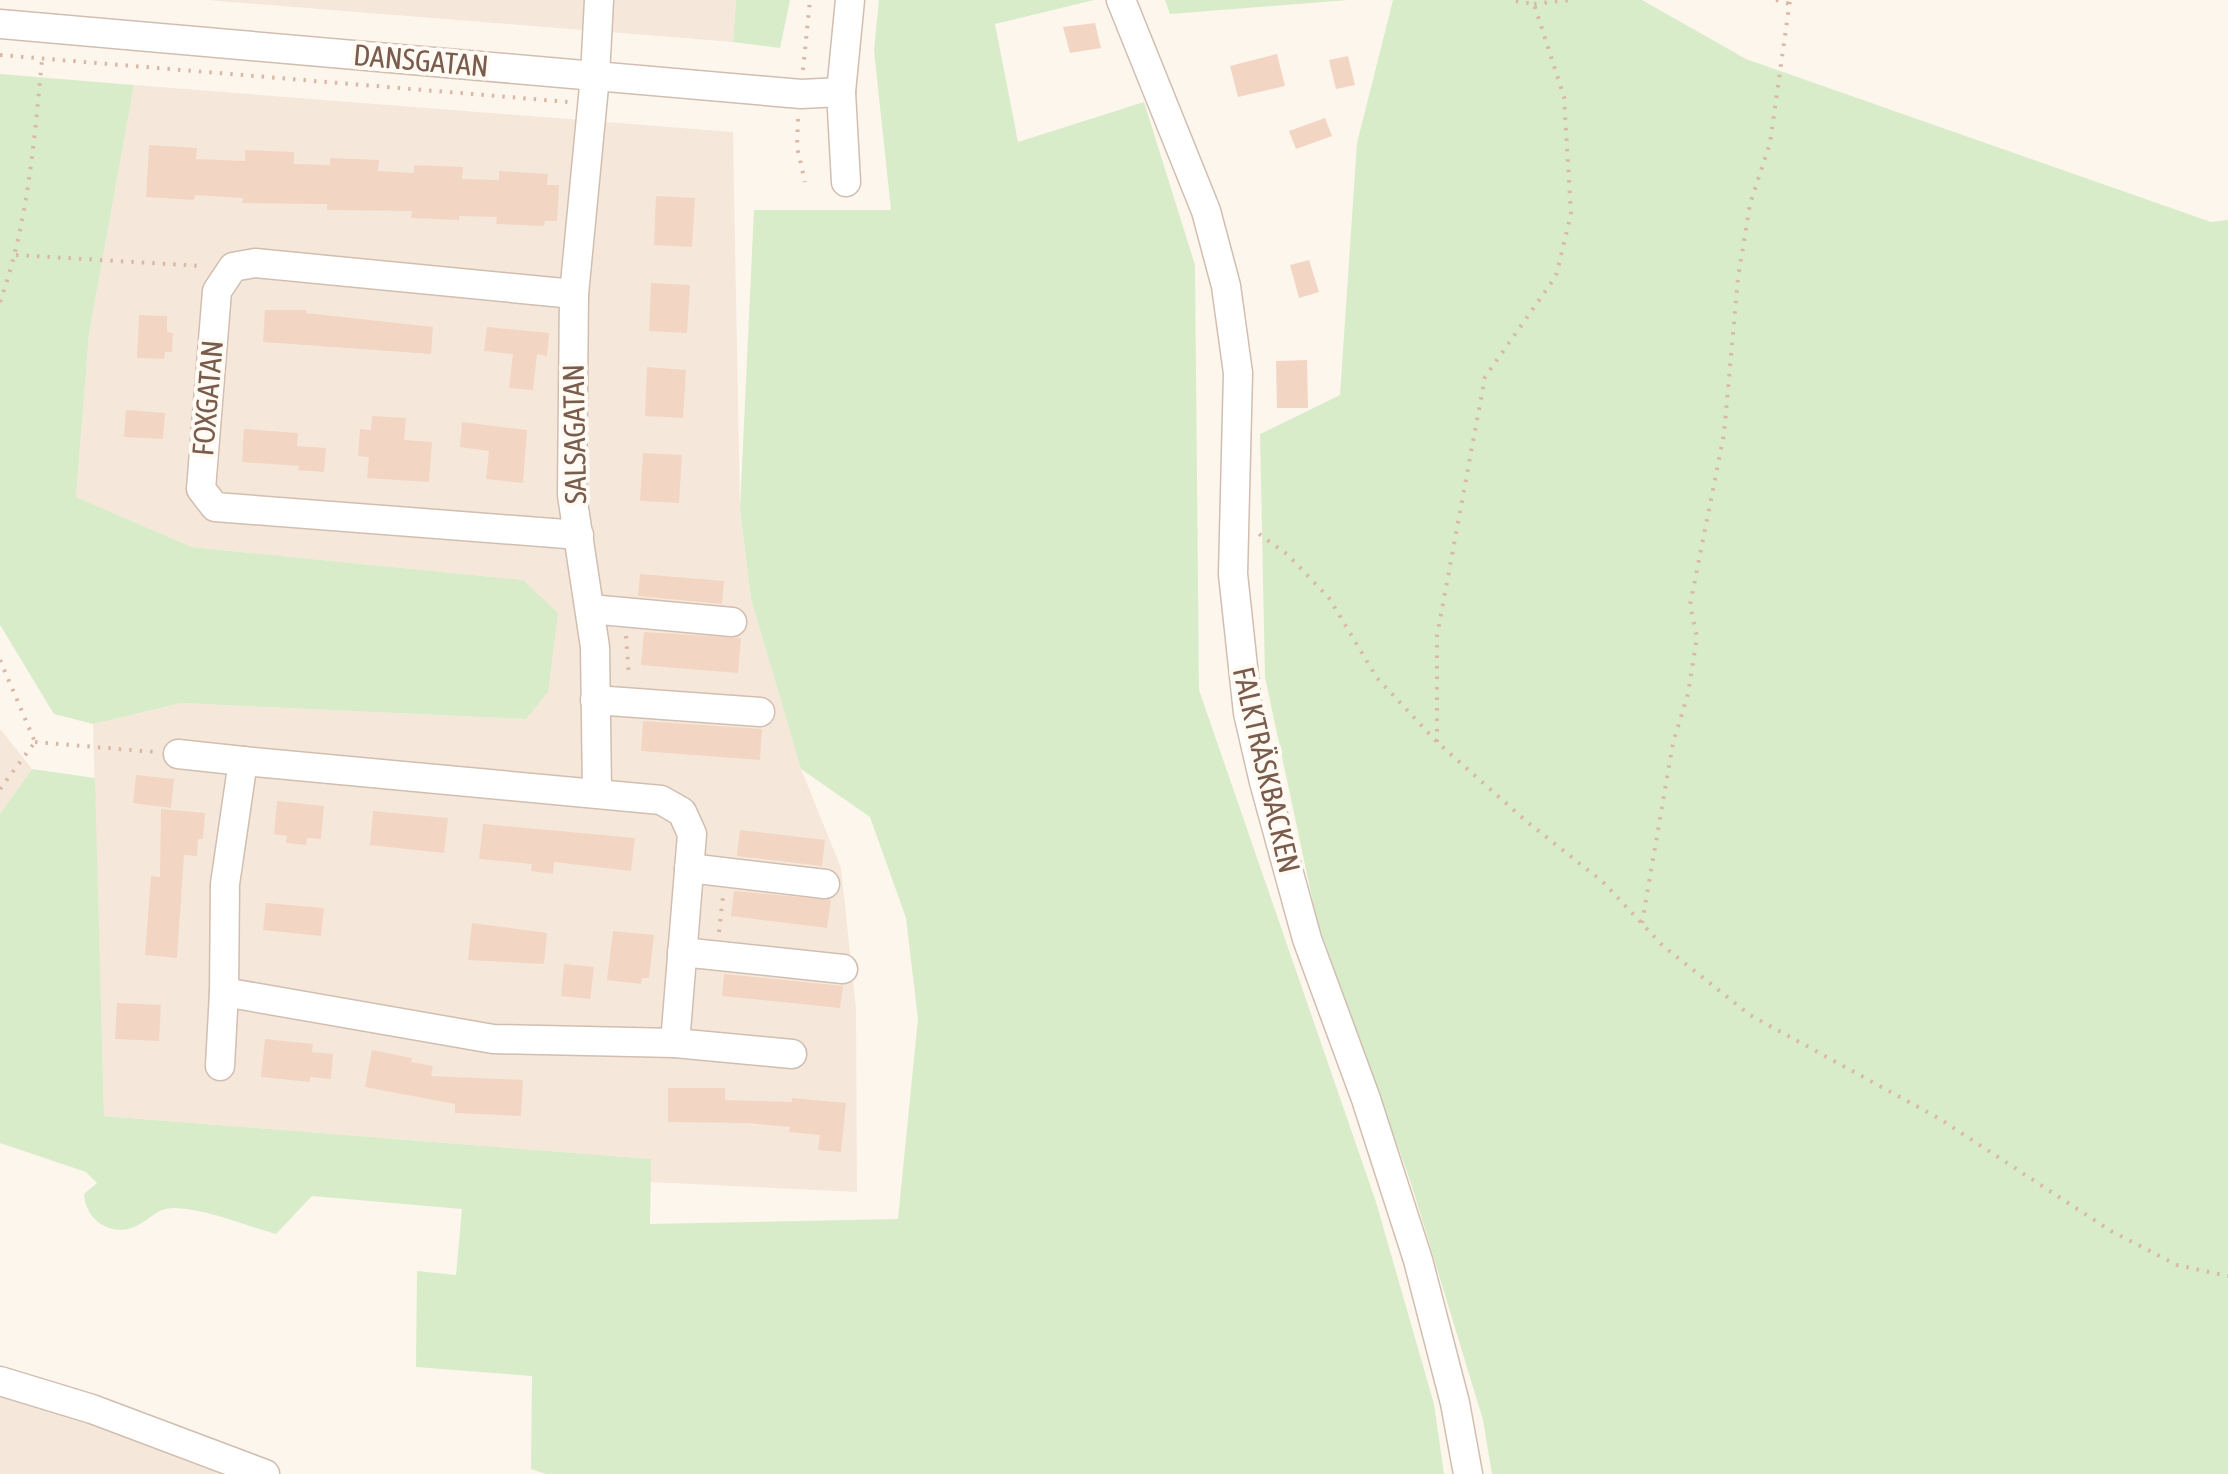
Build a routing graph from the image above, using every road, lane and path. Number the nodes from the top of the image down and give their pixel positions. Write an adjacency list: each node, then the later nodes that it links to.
1 (599, 0): 12 (street, SALSAGATAN)
2 (850, 0): 13 (street)
3 (1121, 0): 19 (street, FALKTRÄSKBACKEN)
4 (1510, 0): 8 (path)
5 (1568, 0): 8 (path)
6 (1776, 0): 7 (path)
7 (1790, 2): 37 (path)
8 (1534, 4): 29 (path)
9 (0, 24): 12 (street, DANSGATAN)
10 (0, 55): 11 (path)
11 (42, 58): 12 (path); 15 (path)
12 (594, 90): 13 (street, DANSGATAN); 17 (street, SALSAGATAN)
13 (842, 92): 14 (street)
14 (846, 182)
15 (16, 255): 16 (path); 18 (path)
16 (234, 267): 17 (street); 20 (street, FOXGATAN)
17 (574, 294): 20 (street, SALSAGATAN)
18 (0, 302)
19 (1233, 516): 29 (path); 48 (street, FALKTRÄSKBACKEN)
20 (579, 534): 21 (street, SALSAGATAN)
21 (590, 609): 22 (street); 25 (street, SALSAGATAN)
22 (624, 612): 23 (street); 26 (path)
23 (732, 622)
24 (0, 660): 28 (path)
25 (595, 700): 26 (street); 33 (street, SALSAGATAN)
26 (628, 703): 27 (street)
27 (760, 712)
28 (36, 742): 30 (path); 32 (path)
29 (1437, 742): 37 (path)
30 (178, 754): 31 (street)
31 (243, 760): 33 (street); 41 (street)
32 (0, 790)
33 (597, 791): 34 (street)
34 (689, 868): 35 (street); 38 (street)
35 (726, 872): 36 (street); 39 (path)
36 (825, 884)
37 (1642, 923): 45 (path)
38 (682, 952): 39 (street); 42 (street)
39 (716, 956): 40 (street)
40 (844, 969)
41 (224, 992): 42 (street); 44 (street)
42 (675, 1043): 43 (street)
43 (792, 1054)
44 (220, 1066)
45 (2228, 1276)
46 (0, 1381): 47 (street)
47 (265, 1474)
48 (1468, 1474)

